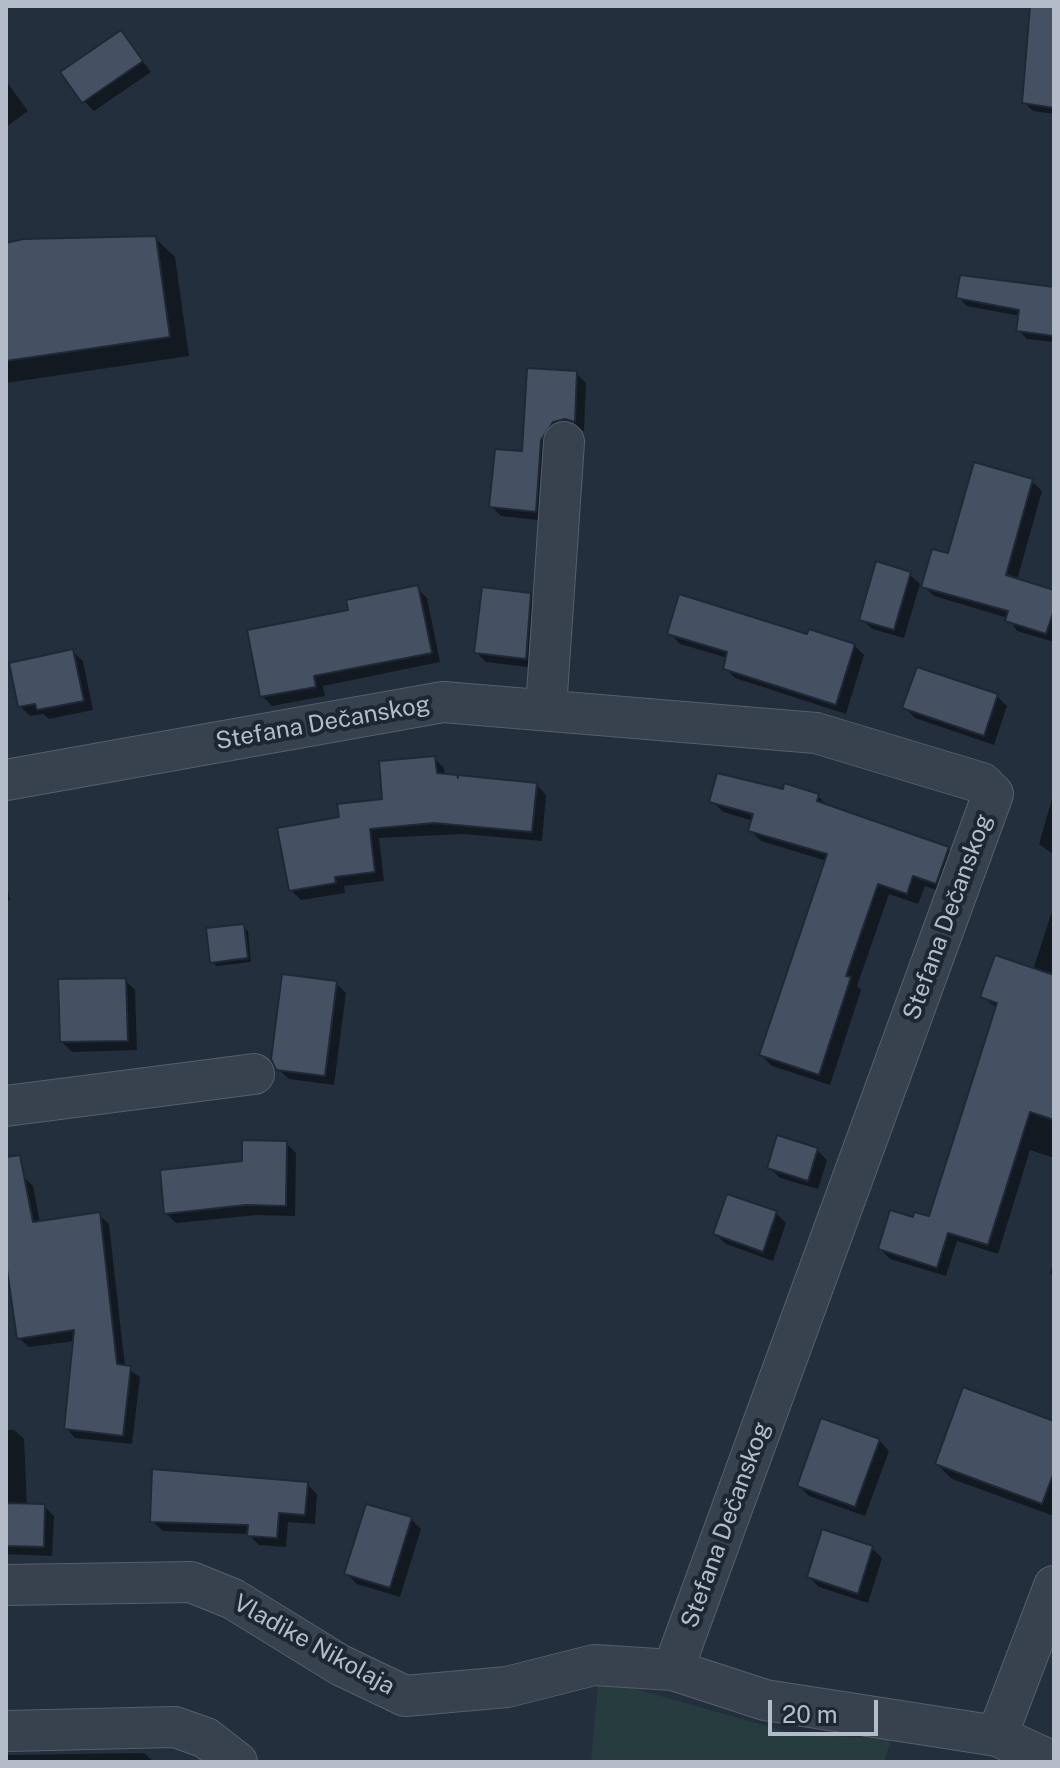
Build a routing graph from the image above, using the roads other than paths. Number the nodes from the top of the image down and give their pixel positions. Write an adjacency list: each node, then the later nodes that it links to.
1 (564, 442): 2 (street)
2 (546, 709): 3 (street, Stefana Dečanskog); 8 (street, Stefana Dečanskog)
3 (6, 780)
4 (254, 1074): 5 (street)
5 (6, 1106)
6 (6, 1585): 8 (street, Vladike Nikolaja)
7 (1054, 1586): 10 (street)
8 (673, 1670): 10 (street, Vladike Nikolaja)
9 (6, 1731): 11 (street)
10 (997, 1736): 12 (street, Vladike Nikolaja)
11 (237, 1762)
12 (1054, 1762)

